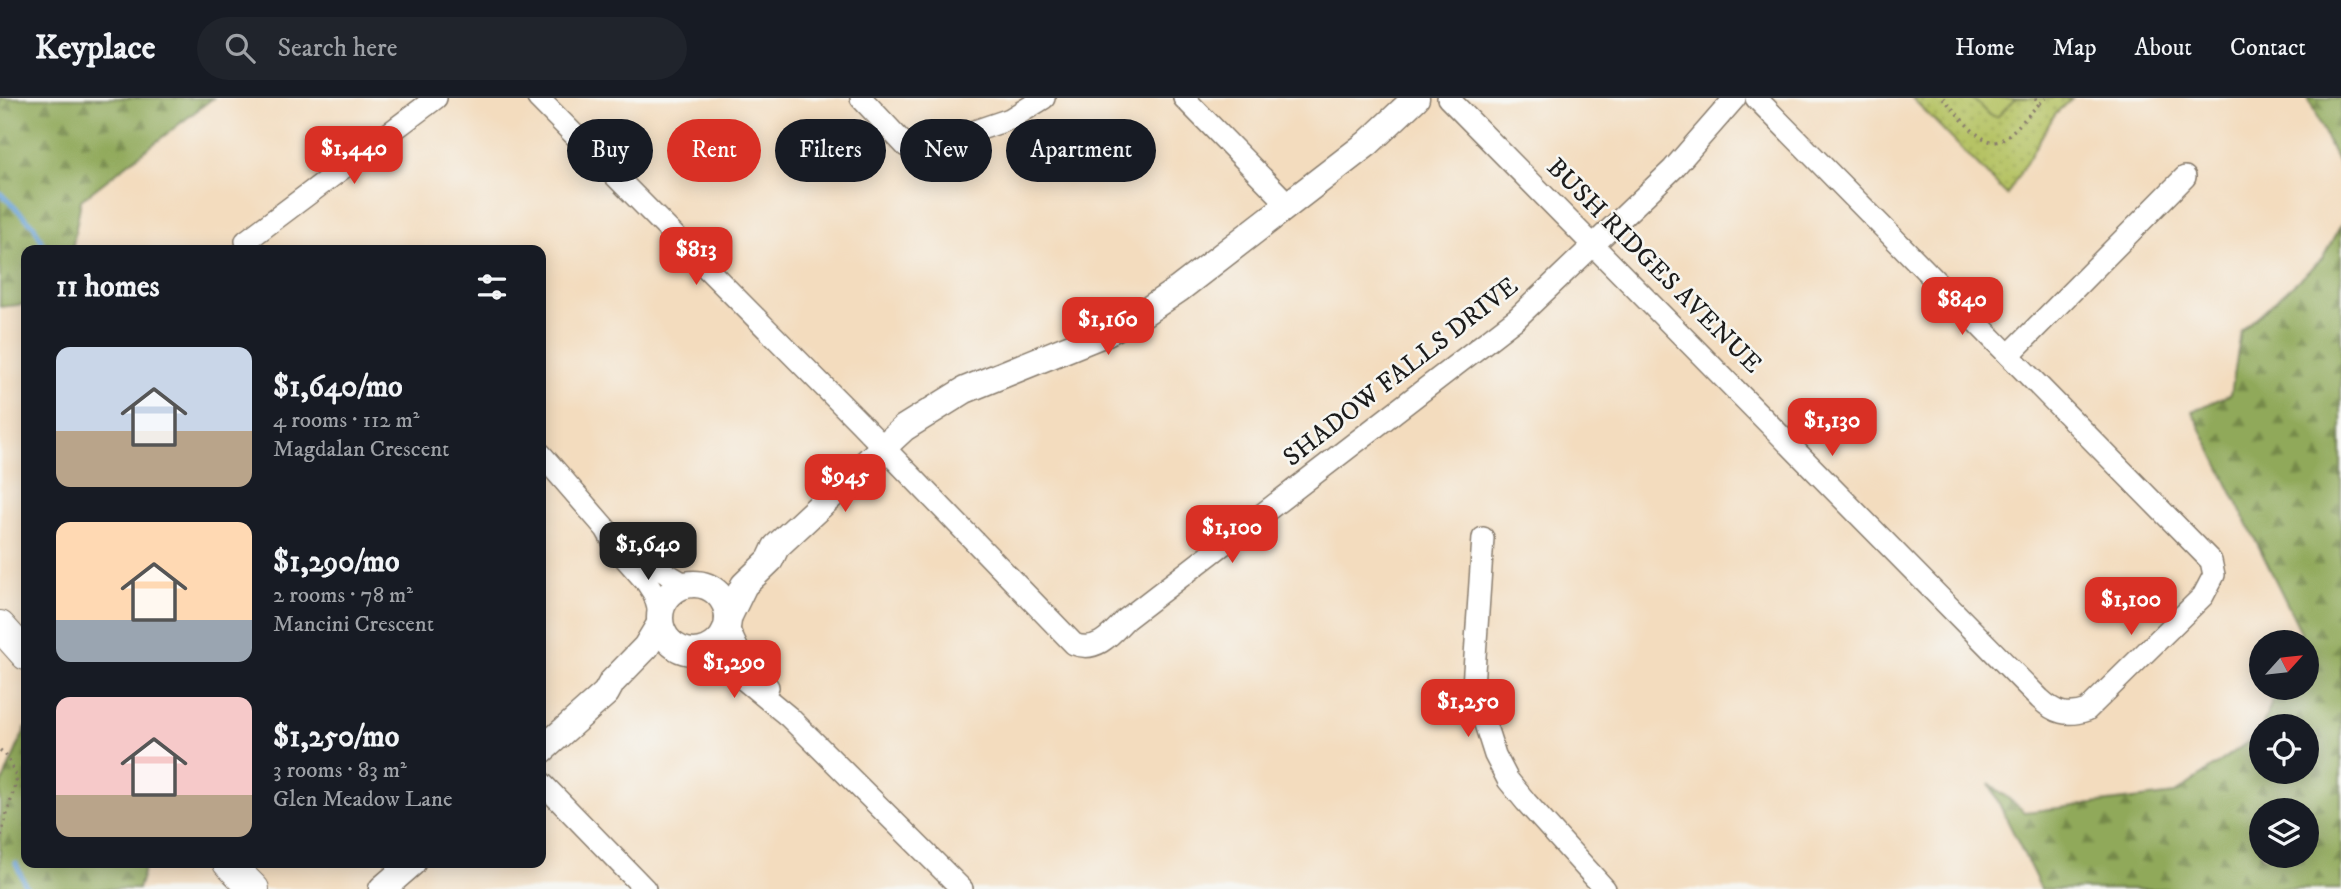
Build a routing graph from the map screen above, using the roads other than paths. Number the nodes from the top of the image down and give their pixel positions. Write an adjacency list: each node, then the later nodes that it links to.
1 (436, 98): 12 (street)
2 (538, 98): 15 (street, SHADOW FALLS DRIVE)
3 (861, 98): 4 (street)
4 (1044, 98)
5 (1184, 98): 11 (street)
6 (1416, 98): 11 (street)
7 (1448, 98): 13 (street, BUSH RIDGES AVENUE)
8 (1735, 98): 13 (street)
9 (1756, 98): 14 (street, BUSH RIDGES AVENUE)
10 (2185, 177): 14 (street)
11 (1289, 205): 15 (street)
12 (246, 241)
13 (1595, 245): 14 (street, BUSH RIDGES AVENUE); 15 (street, SHADOW FALLS DRIVE)
14 (2009, 355)
15 (883, 446): 19 (street)
16 (546, 460): 17 (street)
17 (606, 529): 20 (street); 21 (street)
18 (1483, 538): 36 (street)
19 (776, 547): 20 (street); 22 (street)
20 (692, 585): 21 (street); 22 (street)
21 (660, 620): 25 (street); 26 (street)
22 (727, 622): 25 (street); 27 (street)
23 (0, 626): 24 (main road)
24 (21, 649)
25 (695, 652): 26 (street); 27 (street)
26 (606, 694): 28 (street)
27 (789, 718): 35 (street)
28 (546, 747)
29 (546, 787): 34 (street)
30 (233, 868): 32 (main road)
31 (406, 868): 33 (street)
32 (254, 889)
33 (382, 889)
34 (645, 889)
35 (962, 889)
36 (1605, 889)

